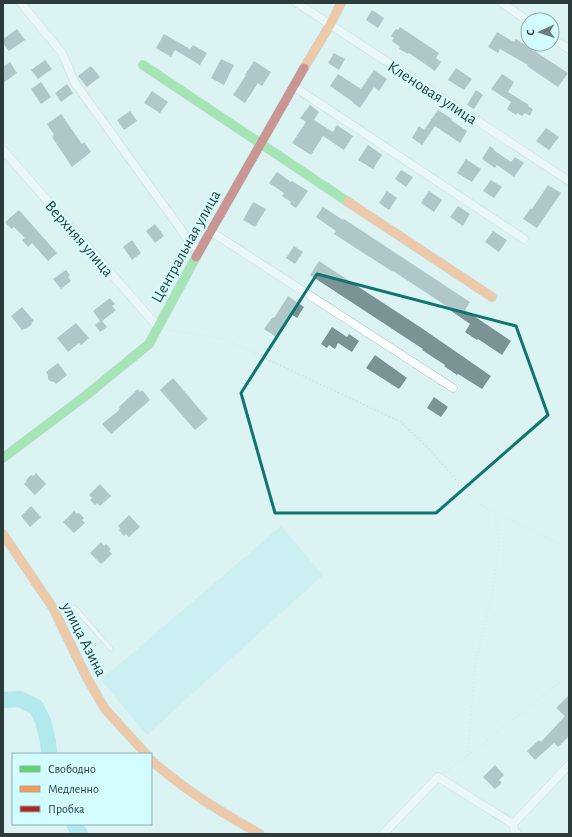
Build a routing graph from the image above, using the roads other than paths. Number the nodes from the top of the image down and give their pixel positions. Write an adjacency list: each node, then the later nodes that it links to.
1 (21, 3): 16 (street)
2 (298, 3): 6 (street, Кленовая улица)
3 (341, 3): 6 (street, Центральная улица)
4 (502, 3): 5 (street)
5 (520, 15)
6 (330, 25): 10 (street, Центральная улица); 13 (street, Кленовая улица)
7 (560, 43): 8 (street)
8 (569, 49)
9 (143, 65): 11 (street)
10 (293, 86): 11 (street, Центральная улица); 15 (street)
11 (260, 144): 14 (street, Центральная улица); 17 (street)
12 (3, 150): 18 (street, Верхняя улица)
13 (569, 181)
14 (210, 231): 16 (street, Центральная улица); 19 (street)
15 (524, 239)
16 (200, 250): 18 (street, Центральная улица)
17 (492, 297)
18 (158, 327): 20 (street, Центральная улица)
19 (453, 388)
20 (3, 458)
21 (3, 534): 22 (street, улица Азина)
22 (53, 608): 23 (lane); 24 (street, улица Азина)
23 (111, 649)
24 (145, 753)
25 (152, 761): 28 (street)
26 (569, 765): 27 (street)
27 (513, 824): 29 (street); 30 (street)
28 (260, 834)
29 (383, 834)
30 (518, 834)

